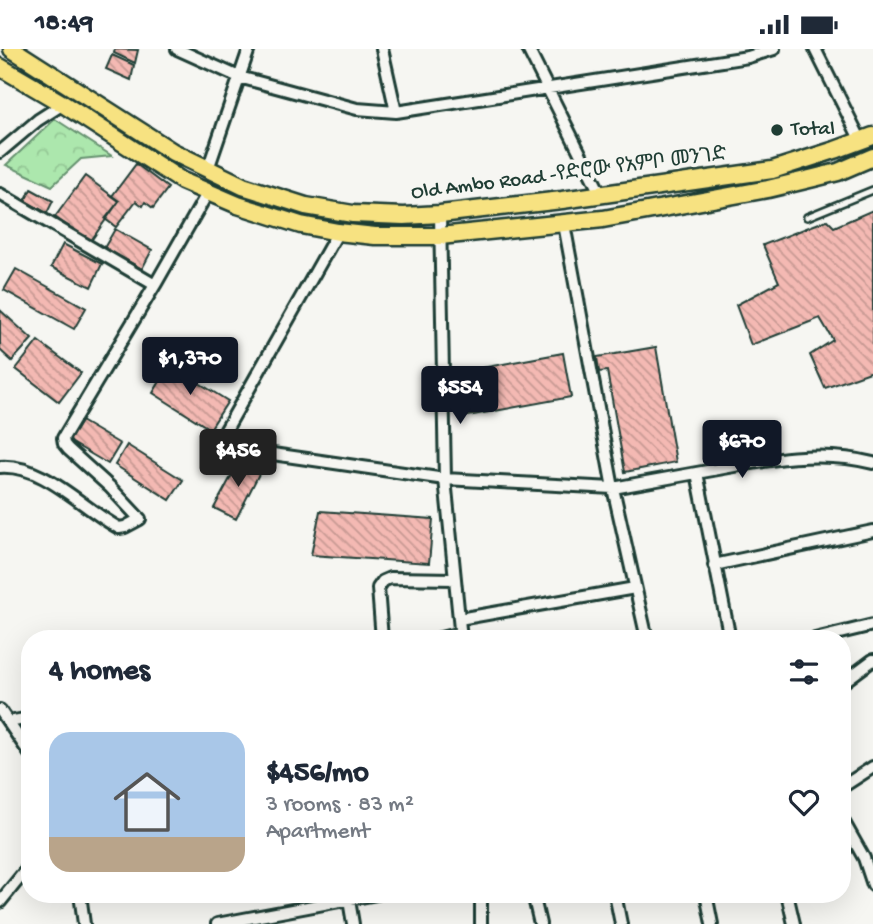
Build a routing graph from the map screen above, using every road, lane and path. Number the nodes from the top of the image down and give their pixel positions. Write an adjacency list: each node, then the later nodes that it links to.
1 (12, 49): 16 (main road, Old Ambo Road -የድሮው የአምቦ መንገድ)
2 (177, 49): 9 (street)
3 (249, 49): 9 (street)
4 (382, 49): 12 (street)
5 (528, 49): 10 (street)
6 (774, 49): 10 (street)
7 (815, 49): 13 (street)
8 (0, 67): 11 (main road, Old Ambo Road -የድሮው የአምቦ መንገድ)
9 (239, 77): 12 (street); 16 (street)
10 (547, 87): 12 (street); 20 (street)
11 (63, 104): 14 (street); 18 (main road, Old Ambo Road -የድሮው የአምቦ መንገድ)
12 (396, 112)
13 (867, 138): 20 (main road, Old Ambo Road -የድሮው የአምቦ መንገድ)
14 (0, 152)
15 (873, 157): 23 (main road, Old Ambo Road -የድሮው የአምቦ መንገድ)
16 (208, 169): 21 (main road, Old Ambo Road -የድሮው የአምቦ መንገድ)
17 (873, 190): 22 (lane)
18 (208, 192): 24 (main road, Old Ambo Road -የድሮው የአምቦ መንገድ); 26 (street)
19 (0, 194): 26 (street)
20 (601, 195): 21 (main road, Old Ambo Road -የድሮው የአምቦ መንገድ)
21 (440, 214): 25 (street)
22 (807, 217)
23 (564, 224): 25 (main road, Old Ambo Road -የድሮው የአምቦ መንገድ); 33 (street)
24 (338, 232): 25 (main road, Old Ambo Road -የድሮው የአምቦ መንገድ); 27 (street)
25 (440, 236): 32 (street)
26 (155, 285): 30 (street)
27 (219, 442)
28 (252, 451): 32 (street)
29 (873, 463): 31 (street)
30 (0, 467)
31 (696, 473): 33 (street); 35 (street)
32 (445, 479): 33 (street); 36 (street)
33 (613, 488): 37 (street)
34 (873, 531): 35 (street)
35 (714, 565): 43 (street)
36 (455, 579): 38 (street); 40 (street)
37 (635, 588): 38 (street); 42 (street)
38 (459, 619): 41 (street)
39 (873, 625): 44 (street)
40 (381, 630)
41 (460, 630)
42 (645, 630)
43 (728, 630)
44 (851, 630)
45 (873, 660): 46 (street)
46 (851, 676)
47 (0, 711): 49 (street)
48 (21, 720): 49 (street)
49 (8, 722): 50 (street)
50 (21, 741)
51 (873, 767): 52 (street)
52 (851, 781)
53 (851, 831): 54 (street)
54 (869, 856): 56 (street)
55 (21, 876): 57 (street)
56 (873, 885)
57 (0, 902)
58 (80, 903): 66 (street)
59 (322, 903): 67 (street)
60 (349, 903): 69 (street)
61 (481, 903): 70 (street)
62 (535, 903): 71 (street)
63 (617, 903): 72 (street)
64 (708, 903): 73 (street)
65 (789, 903): 74 (street)
66 (81, 921)
67 (244, 921): 68 (street)
68 (217, 924)
69 (353, 924)
70 (481, 924)
71 (540, 924)
72 (621, 924)
73 (712, 924)
74 (794, 924)

